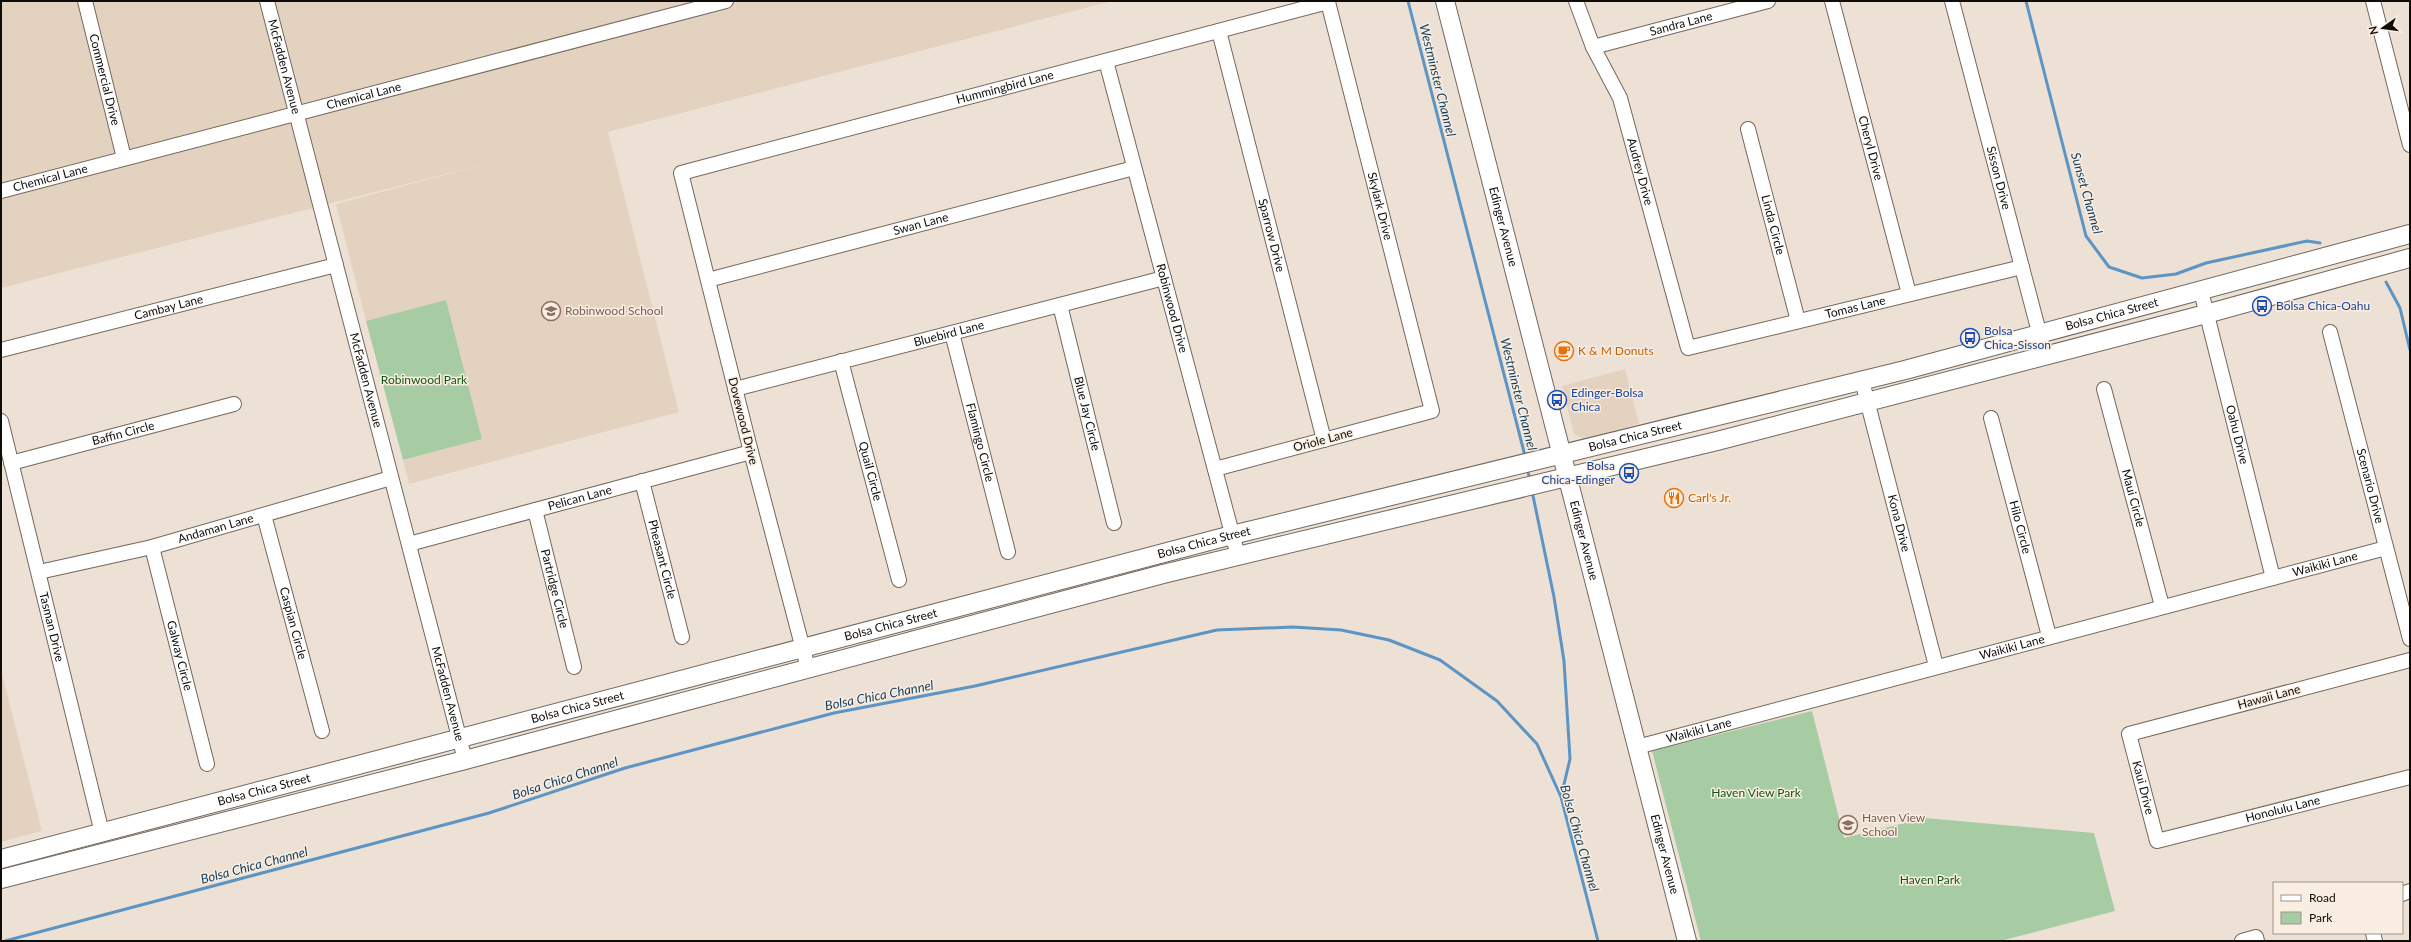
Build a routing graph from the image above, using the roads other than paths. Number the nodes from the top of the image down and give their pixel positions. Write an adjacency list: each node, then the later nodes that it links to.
1 (85, 1): 17 (street, Commercial Drive)
2 (267, 1): 14 (street, McFadden Avenue)
3 (726, 1): 14 (street, Chemical Lane)
4 (1444, 1): 51 (main road, Edinger Avenue)
5 (1576, 1): 12 (street, Audrey Drive)
6 (1768, 1): 12 (street, Sandra Lane)
7 (1832, 1): 28 (street, Cheryl Drive)
8 (1952, 1): 24 (street, Sisson Drive)
9 (2373, 1): 16 (street)
10 (1328, 2): 11 (street, Hummingbird Lane); 44 (street, Skylark Drive)
11 (1219, 31): 13 (street, Hummingbird Lane); 48 (street, Sparrow Drive)
12 (1593, 47): 35 (street, Audrey Drive)
13 (1106, 61): 18 (street, Robinwood Drive); 19 (street, Hummingbird Lane)
14 (296, 114): 17 (street, Chemical Lane); 23 (street, McFadden Avenue)
15 (1748, 129): 31 (street, Linda Circle)
16 (2410, 145)
17 (124, 158): 20 (street, Chemical Lane)
18 (1134, 168): 25 (street, Robinwood Drive); 26 (street, Swan Lane)
19 (681, 173): 26 (street, Dovewood Drive)
20 (1, 191)
21 (2410, 234): 27 (main road, Bolsa Chica Street)
22 (2410, 258): 30 (main road, Bolsa Chica Street)
23 (336, 265): 36 (street, Cambay Lane); 55 (street, McFadden Avenue)
24 (2022, 267): 28 (street, Tomas Lane); 34 (street, Sisson Drive)
25 (1164, 278): 29 (street, Bluebird Lane); 53 (street, Robinwood Drive)
26 (708, 280): 40 (street, Dovewood Drive)
27 (2201, 291): 30 (street, Oahu Drive); 34 (main road, Bolsa Chica Street)
28 (1909, 294): 31 (street, Tomas Lane)
29 (1060, 305): 33 (street, Bluebird Lane); 59 (street, Blue Jay Circle)
30 (2206, 314): 37 (main road, Bolsa Chica Street); 67 (street, Oahu Drive)
31 (1798, 321): 35 (street, Tomas Lane)
32 (2330, 332): 63 (street, Scenario Drive)
33 (952, 333): 38 (street, Bluebird Lane); 64 (street, Flamingo Circle)
34 (2039, 333): 37 (street, Sisson Drive); 39 (main road, Bolsa Chica Street)
35 (1688, 348)
36 (1, 350)
37 (2045, 355): 42 (main road, Bolsa Chica Street)
38 (841, 361): 40 (street, Bluebird Lane); 68 (street, Quail Circle)
39 (1862, 381): 42 (street, Kona Drive); 46 (main road, Bolsa Chica Street)
40 (735, 389): 50 (street, Dovewood Drive)
41 (2104, 389): 69 (street, Maui Circle)
42 (1867, 401): 49 (main road, Bolsa Chica Street); 75 (street, Kona Drive)
43 (234, 404): 52 (street, Baffin Circle)
44 (1432, 411): 48 (street, Oriole Lane)
45 (1991, 418): 70 (street, Hilo Circle)
46 (1711, 419): 49 (main road); 51 (main road, Bolsa Chica Street)
47 (1, 421): 52 (street, Tasman Drive)
48 (1324, 440): 53 (street, Oriole Lane)
49 (1717, 441): 54 (main road, Bolsa Chica Street)
50 (751, 452): 56 (street, Pelican Lane); 73 (street, Dovewood Drive)
51 (1561, 456): 54 (main road, Edinger Avenue); 60 (main road, Bolsa Chica Street)
52 (11, 463): 66 (street, Tasman Drive)
53 (1215, 469): 60 (street, Robinwood Drive)
54 (1567, 477): 65 (main road, Bolsa Chica Street); 81 (main road, Edinger Avenue)
55 (391, 478): 58 (street, Andaman Lane); 61 (street, McFadden Avenue)
56 (642, 481): 57 (street, Pelican Lane); 71 (street, Pheasant Circle)
57 (535, 510): 61 (street, Pelican Lane); 76 (street, Partridge Circle)
58 (264, 515): 62 (street, Andaman Lane); 78 (street, Caspian Circle)
59 (1114, 523)
60 (1232, 535): 65 (street, Robinwood Drive); 73 (main road, Bolsa Chica Street)
61 (408, 544): 80 (street, McFadden Avenue)
62 (152, 547): 66 (street, Andaman Lane); 83 (street, Galway Circle)
63 (2386, 548): 67 (street, Waikiki Lane); 72 (street, Scenario Drive)
64 (1008, 552)
65 (1238, 556): 77 (main road, Bolsa Chica Street)
66 (39, 572): 85 (street, Tasman Drive)
67 (2273, 578): 69 (street, Waikiki Lane)
68 (900, 580)
69 (2162, 606): 70 (street, Waikiki Lane)
70 (2049, 636): 75 (street, Waikiki Lane)
71 (682, 637)
72 (2410, 639)
73 (802, 648): 77 (street, Dovewood Drive); 80 (main road, Bolsa Chica Street)
74 (2410, 660): 79 (street, Hawaii Lane)
75 (1936, 666): 81 (street, Waikiki Lane)
76 (574, 667)
77 (808, 668): 82 (main road, Bolsa Chica Street)
78 (322, 731)
79 (2129, 734): 86 (street, Kaui Drive)
80 (460, 739): 82 (street, McFadden Avenue); 85 (main road, Bolsa Chica Street)
81 (1637, 747): 90 (main road, Edinger Avenue)
82 (466, 760): 88 (main road, Bolsa Chica Street)
83 (207, 764)
84 (2410, 777): 86 (street, Honolulu Lane)
85 (102, 833): 87 (main road, Bolsa Chica Street)
86 (2156, 841)
87 (1, 859)
88 (1, 879)
89 (2257, 939): 91 (street)
90 (1687, 941)
91 (2242, 941)

